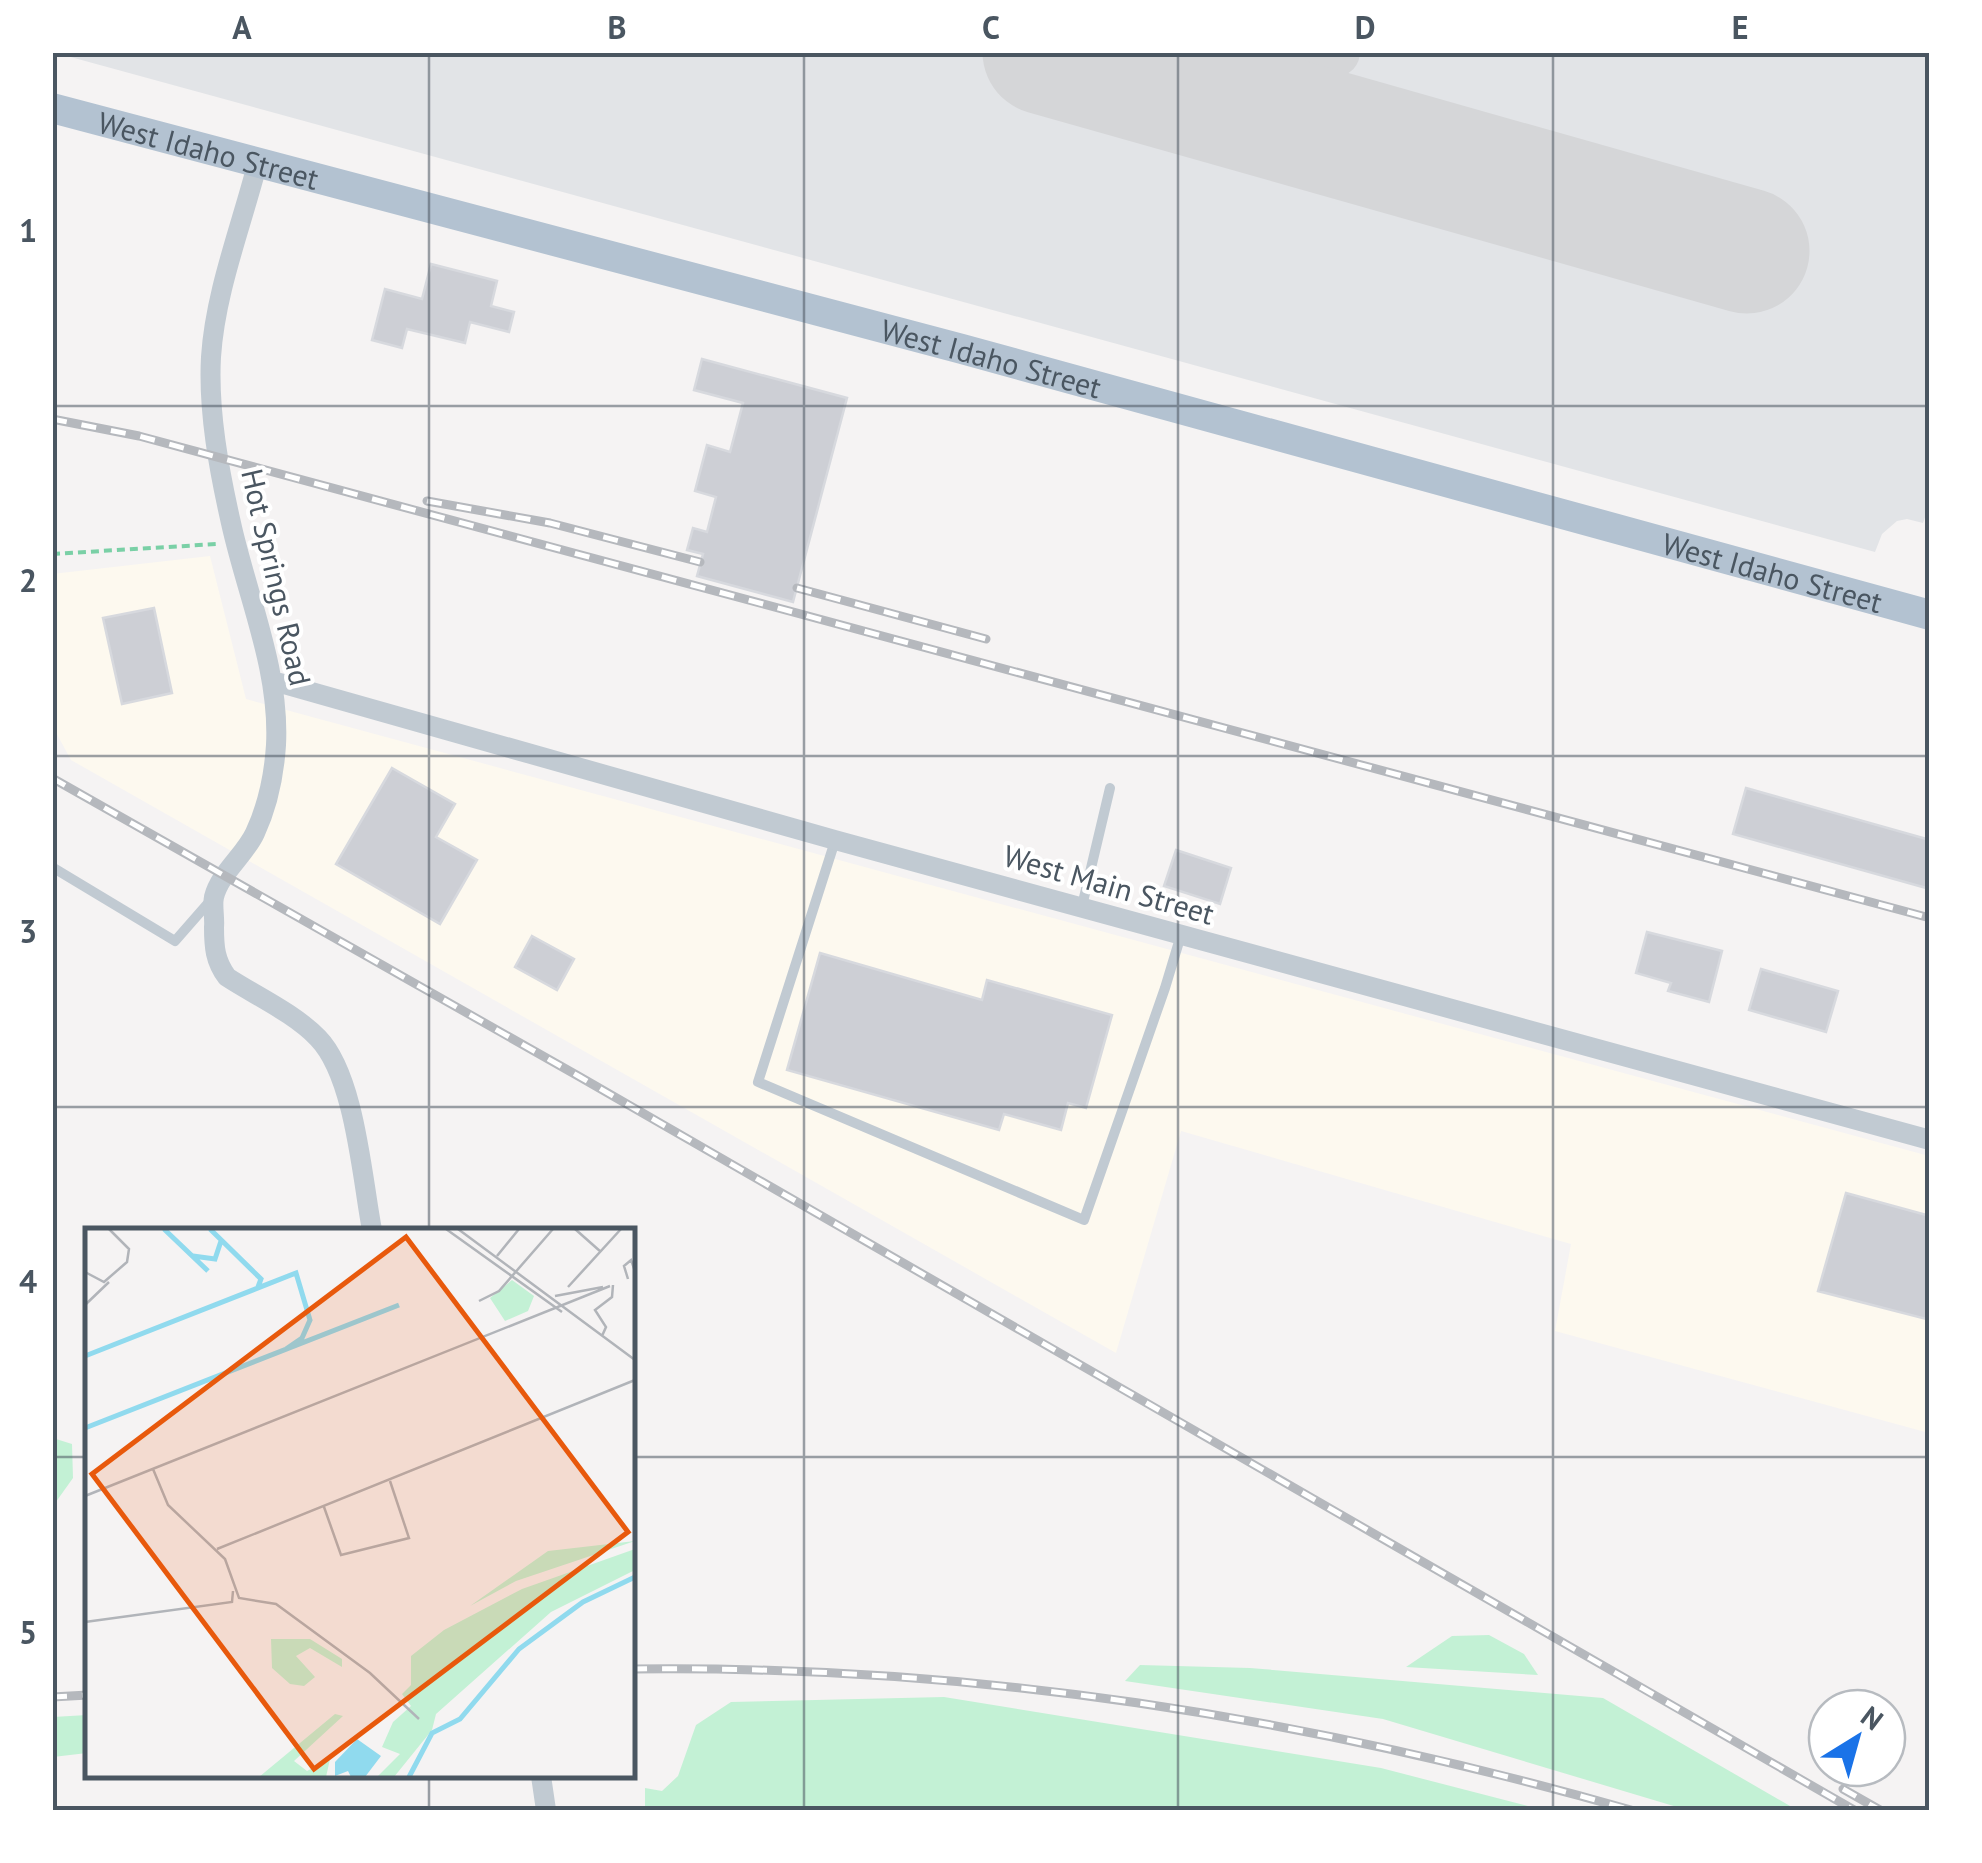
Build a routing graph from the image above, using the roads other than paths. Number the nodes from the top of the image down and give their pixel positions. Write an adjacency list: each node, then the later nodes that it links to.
1 (52, 108): 2 (main road, West Idaho Street)
2 (257, 165): 3 (main road, West Idaho Street); 4 (street, Hot Springs Road)
3 (1930, 615)
4 (273, 681): 6 (street, West Main Street); 8 (street, Hot Springs Road)
5 (1110, 788): 9 (lane)
6 (835, 840): 9 (street, West Main Street); 10 (lane)
7 (52, 867): 8 (lane)
8 (214, 896): 12 (street)
9 (1082, 906): 10 (street, West Main Street)
10 (1180, 935): 11 (street, West Main Street)
11 (1930, 1140)
12 (372, 1228)
13 (540, 1778): 14 (street)
14 (546, 1810)

